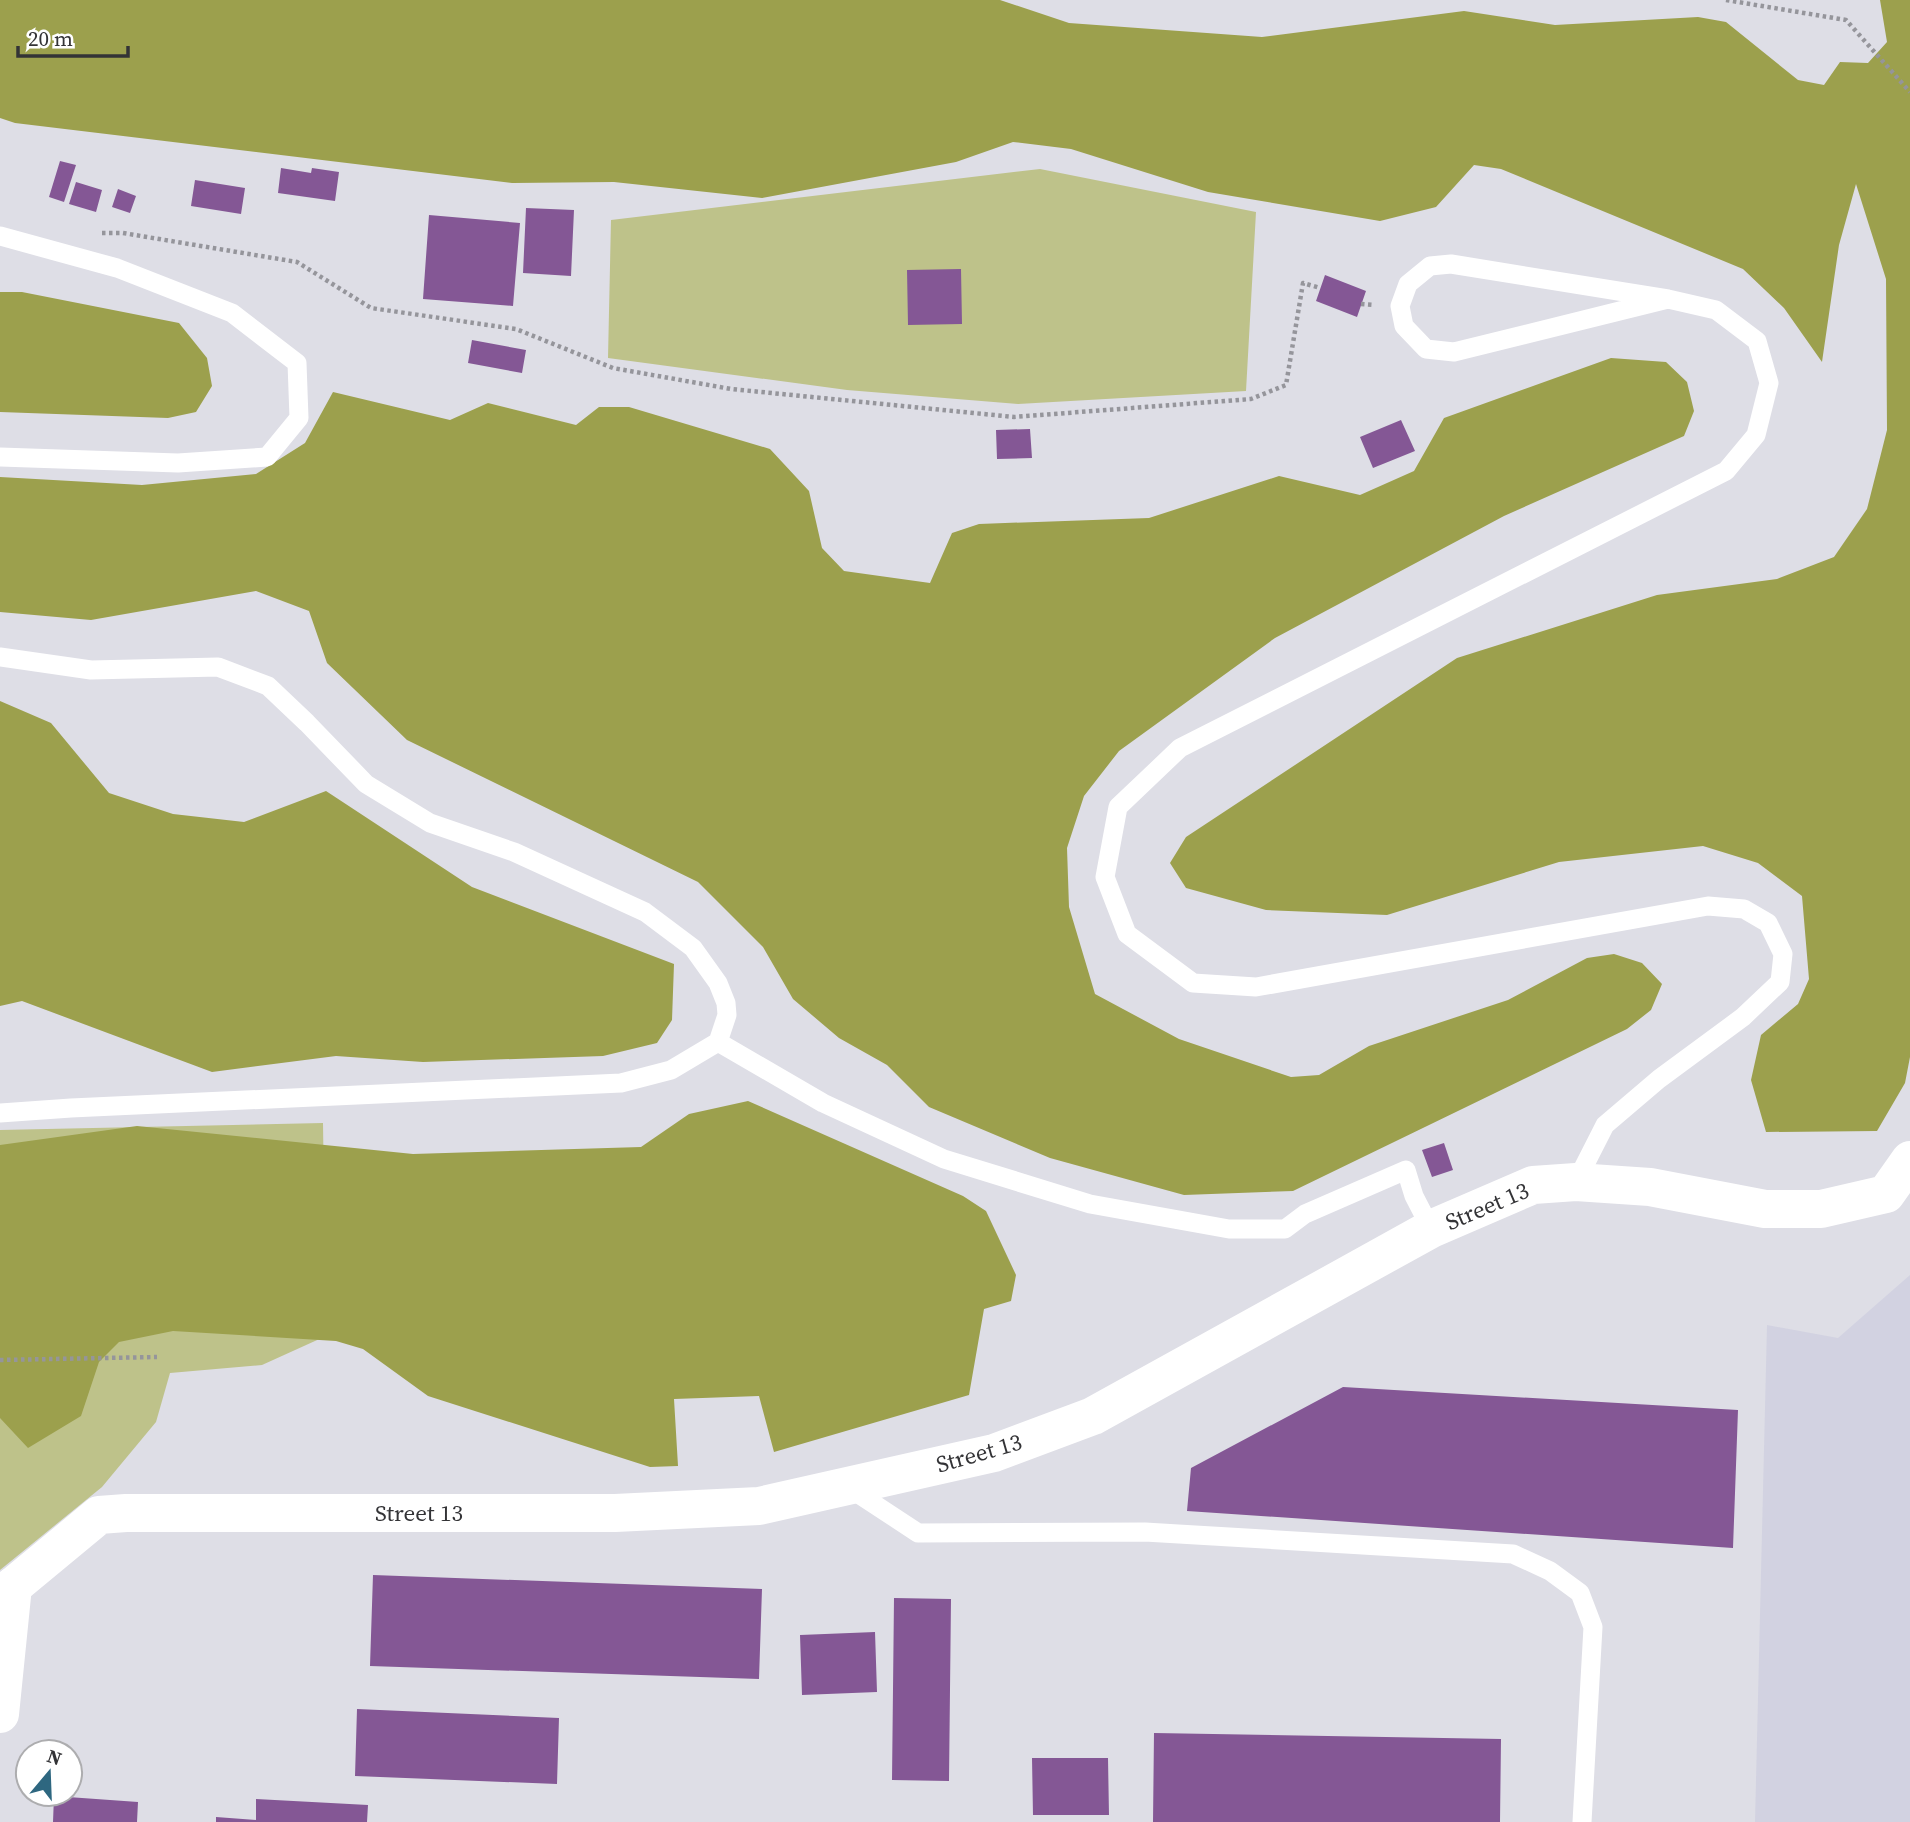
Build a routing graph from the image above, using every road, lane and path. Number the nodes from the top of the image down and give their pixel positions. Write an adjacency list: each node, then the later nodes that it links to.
1 (1726, 0): 2 (path)
2 (1910, 92)
3 (96, 233): 5 (path)
4 (0, 236): 7 (lane)
5 (1320, 288)
6 (1668, 299): 6 (lane); 12 (lane)
7 (0, 457)
8 (0, 657): 9 (lane)
9 (718, 1042): 10 (lane); 13 (lane)
10 (0, 1113)
11 (1910, 1160): 12 (street, Street 13)
12 (1576, 1182): 13 (street, Street 13)
13 (1431, 1229): 16 (street, Street 13)
14 (157, 1357): 15 (path)
15 (0, 1360)
16 (847, 1486): 17 (street, Street 13); 19 (lane)
17 (6, 1591): 18 (street)
18 (0, 1714)
19 (1582, 1822)

